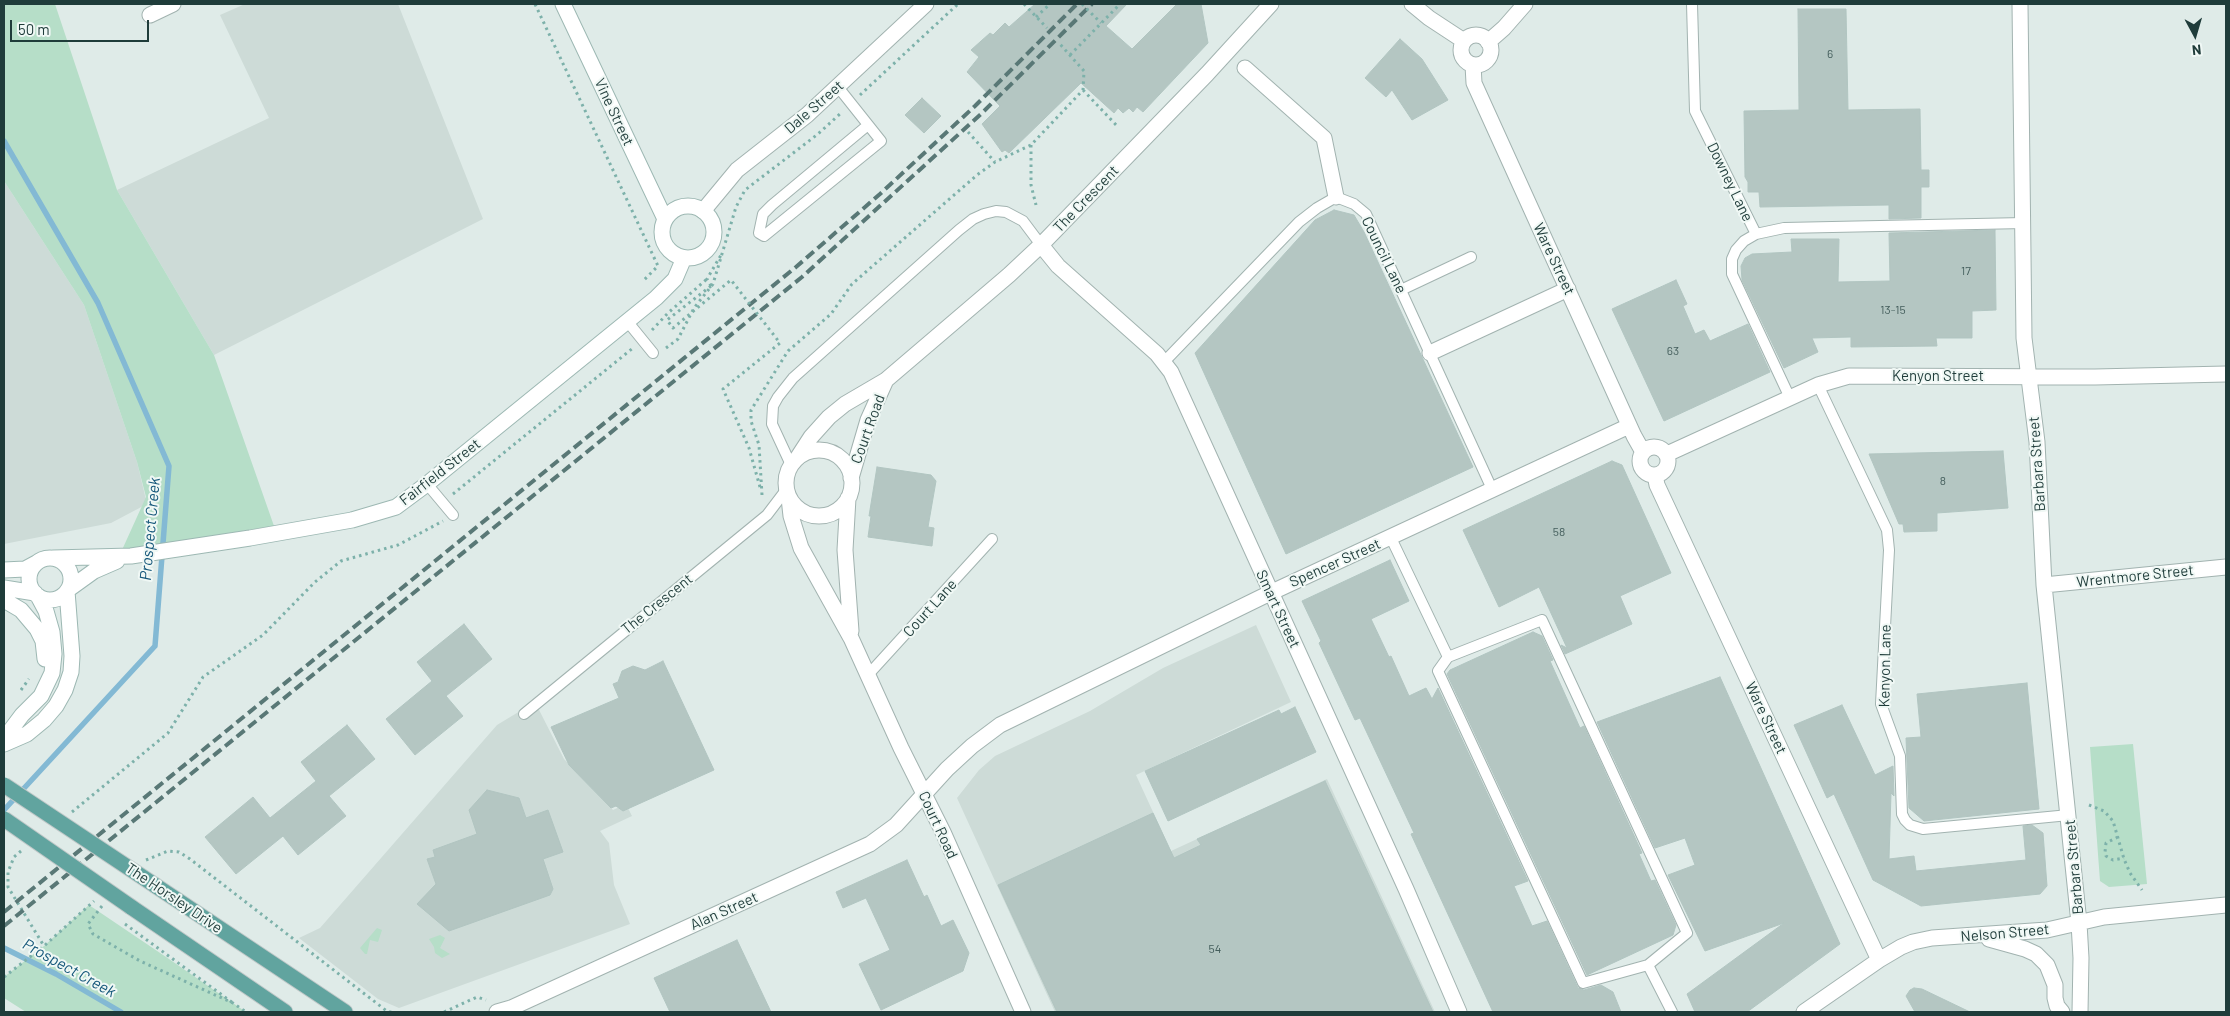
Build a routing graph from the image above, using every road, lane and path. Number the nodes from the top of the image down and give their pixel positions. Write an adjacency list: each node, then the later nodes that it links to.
1 (173, 4): 14 (street)
2 (535, 4): 42 (path)
3 (563, 4): 34 (street, Vine Street)
4 (926, 4): 24 (street, Dale Street)
5 (1050, 4): 15 (path)
6 (1082, 4): 16 (path, bridge)
7 (1120, 4): 16 (path)
8 (1271, 4): 37 (street, The Crescent)
9 (1412, 4): 18 (street)
10 (1525, 4): 19 (street)
11 (1692, 4): 36 (lane, Downey Lane)
12 (2020, 4): 35 (street, Barbara Street)
13 (1027, 5): 15 (path)
14 (150, 15)
15 (1036, 17): 17 (path)
16 (1101, 23): 21 (path)
17 (1047, 28)
18 (1464, 41): 19 (street); 22 (street)
19 (1488, 42): 22 (street)
20 (1058, 43): 21 (path)
21 (1070, 55): 25 (path)
22 (1473, 65): 43 (street, Ware Street)
23 (1245, 68): 31 (street)
24 (838, 87): 26 (lane); 33 (street, Dale Street)
25 (1084, 90): 27 (path); 29 (path)
26 (868, 125): 26 (lane)
27 (1118, 126)
28 (968, 132): 30 (path)
29 (1031, 145): 30 (path); 32 (path)
30 (995, 162): 64 (path)
31 (1336, 197): 44 (lane, Council Lane); 49 (lane)
32 (1036, 205)
33 (703, 211): 34 (street); 40 (street)
34 (665, 220): 40 (street)
35 (2024, 223): 36 (lane); 51 (street, Barbara Street)
36 (1756, 234): 54 (lane, Downey Lane)
37 (1041, 245): 49 (street, Smart Street); 52 (street, The Crescent); 58 (lane)
38 (724, 250): 41 (path)
39 (1471, 257): 44 (lane)
40 (684, 258): 45 (street, Fairfield Street)
41 (707, 279): 46 (path); 64 (path, bridge)
42 (643, 281)
43 (1568, 289): 48 (street); 55 (street, Ware Street)
44 (1401, 290): 48 (lane, Council Lane)
45 (626, 321): 46 (lane); 61 (street, Fairfield Street)
46 (642, 340): 47 (lane); 66 (path)
47 (653, 353)
48 (1430, 353): 62 (lane, Council Lane)
49 (1164, 362): 78 (street, Smart Street)
50 (2226, 374): 51 (street, Kenyon Street)
51 (2030, 376): 53 (street, Kenyon Street); 75 (street, Barbara Street)
52 (886, 380): 58 (street, Court Road); 60 (street, Court Road)
53 (1818, 385): 54 (street, Kenyon Street); 94 (lane, Kenyon Lane)
54 (1790, 398): 57 (street, Kenyon Street)
55 (1629, 426): 56 (street, Ware Street); 62 (street, Spencer Street)
56 (1643, 452): 57 (street); 59 (street)
57 (1667, 454): 59 (street)
58 (794, 461): 60 (street); 63 (street)
59 (1655, 475): 107 (street, Ware Street)
60 (851, 478): 65 (street)
61 (427, 484): 66 (lane); 71 (street, Fairfield Street)
62 (1492, 489): 69 (street, Spencer Street)
63 (788, 494): 65 (street); 81 (street, Court Road); 86 (lane, The Crescent)
64 (762, 495): 67 (path)
65 (848, 498): 81 (street, Court Road)
66 (443, 502): 68 (lane)
67 (763, 502)
68 (453, 514): 93 (path)
69 (1391, 538): 78 (street, Spencer Street); 82 (lane)
70 (992, 539): 84 (lane, Court Lane)
71 (131, 556): 72 (street, Fairfield Street); 77 (street, Fairfield Street)
72 (47, 560): 74 (street, Fairfield Street); 77 (street); 79 (street)
73 (2226, 567): 75 (street, Wrentmore Street)
74 (4, 570)
75 (2044, 585): 94 (street, Barbara Street)
76 (4, 588): 79 (street)
77 (68, 590): 79 (street); 89 (street)
78 (1270, 593): 91 (street, Spencer Street); 117 (street, Smart Street)
79 (36, 594): 87 (street)
80 (4, 600): 87 (street)
81 (851, 638): 84 (street, Court Road)
82 (1448, 657): 108 (lane); 108 (lane)
83 (32, 675): 85 (path)
84 (868, 676): 91 (street, Court Road)
85 (20, 691)
86 (524, 714)
87 (22, 715): 88 (street)
88 (4, 739)
89 (4, 744)
90 (4, 785): 113 (main road, The Horsley Drive, bridge)
91 (924, 794): 110 (street, Alan Street); 116 (street, Court Road)
92 (2089, 805): 96 (path)
93 (67, 815)
94 (2069, 815): 104 (street, Barbara Street)
95 (4, 820): 112 (main road, The Horsley Drive, bridge)
96 (2118, 837): 98 (path); 98 (path)
97 (29, 845): 106 (path)
98 (2124, 858): 100 (path)
99 (142, 863): 114 (path)
100 (2142, 890)
101 (97, 899): 106 (path)
102 (106, 901): 111 (path)
103 (2226, 905): 104 (street, Nelson Street)
104 (2079, 923): 105 (street, Nelson Street); 121 (street, Barbara Street)
105 (1978, 936): 107 (street, Nelson Street); 120 (street)
106 (44, 946): 109 (path)
107 (1879, 960): 119 (street, Nelson Street)
108 (1648, 965): 118 (lane)
109 (4, 977)
110 (505, 1011): 115 (path)
111 (246, 1012)
112 (285, 1012)
113 (345, 1012)
114 (392, 1012)
115 (444, 1012)
116 (1023, 1012)
117 (1459, 1012)
118 (1672, 1012)
119 (1804, 1012)
120 (2062, 1012)
121 (2080, 1012)

